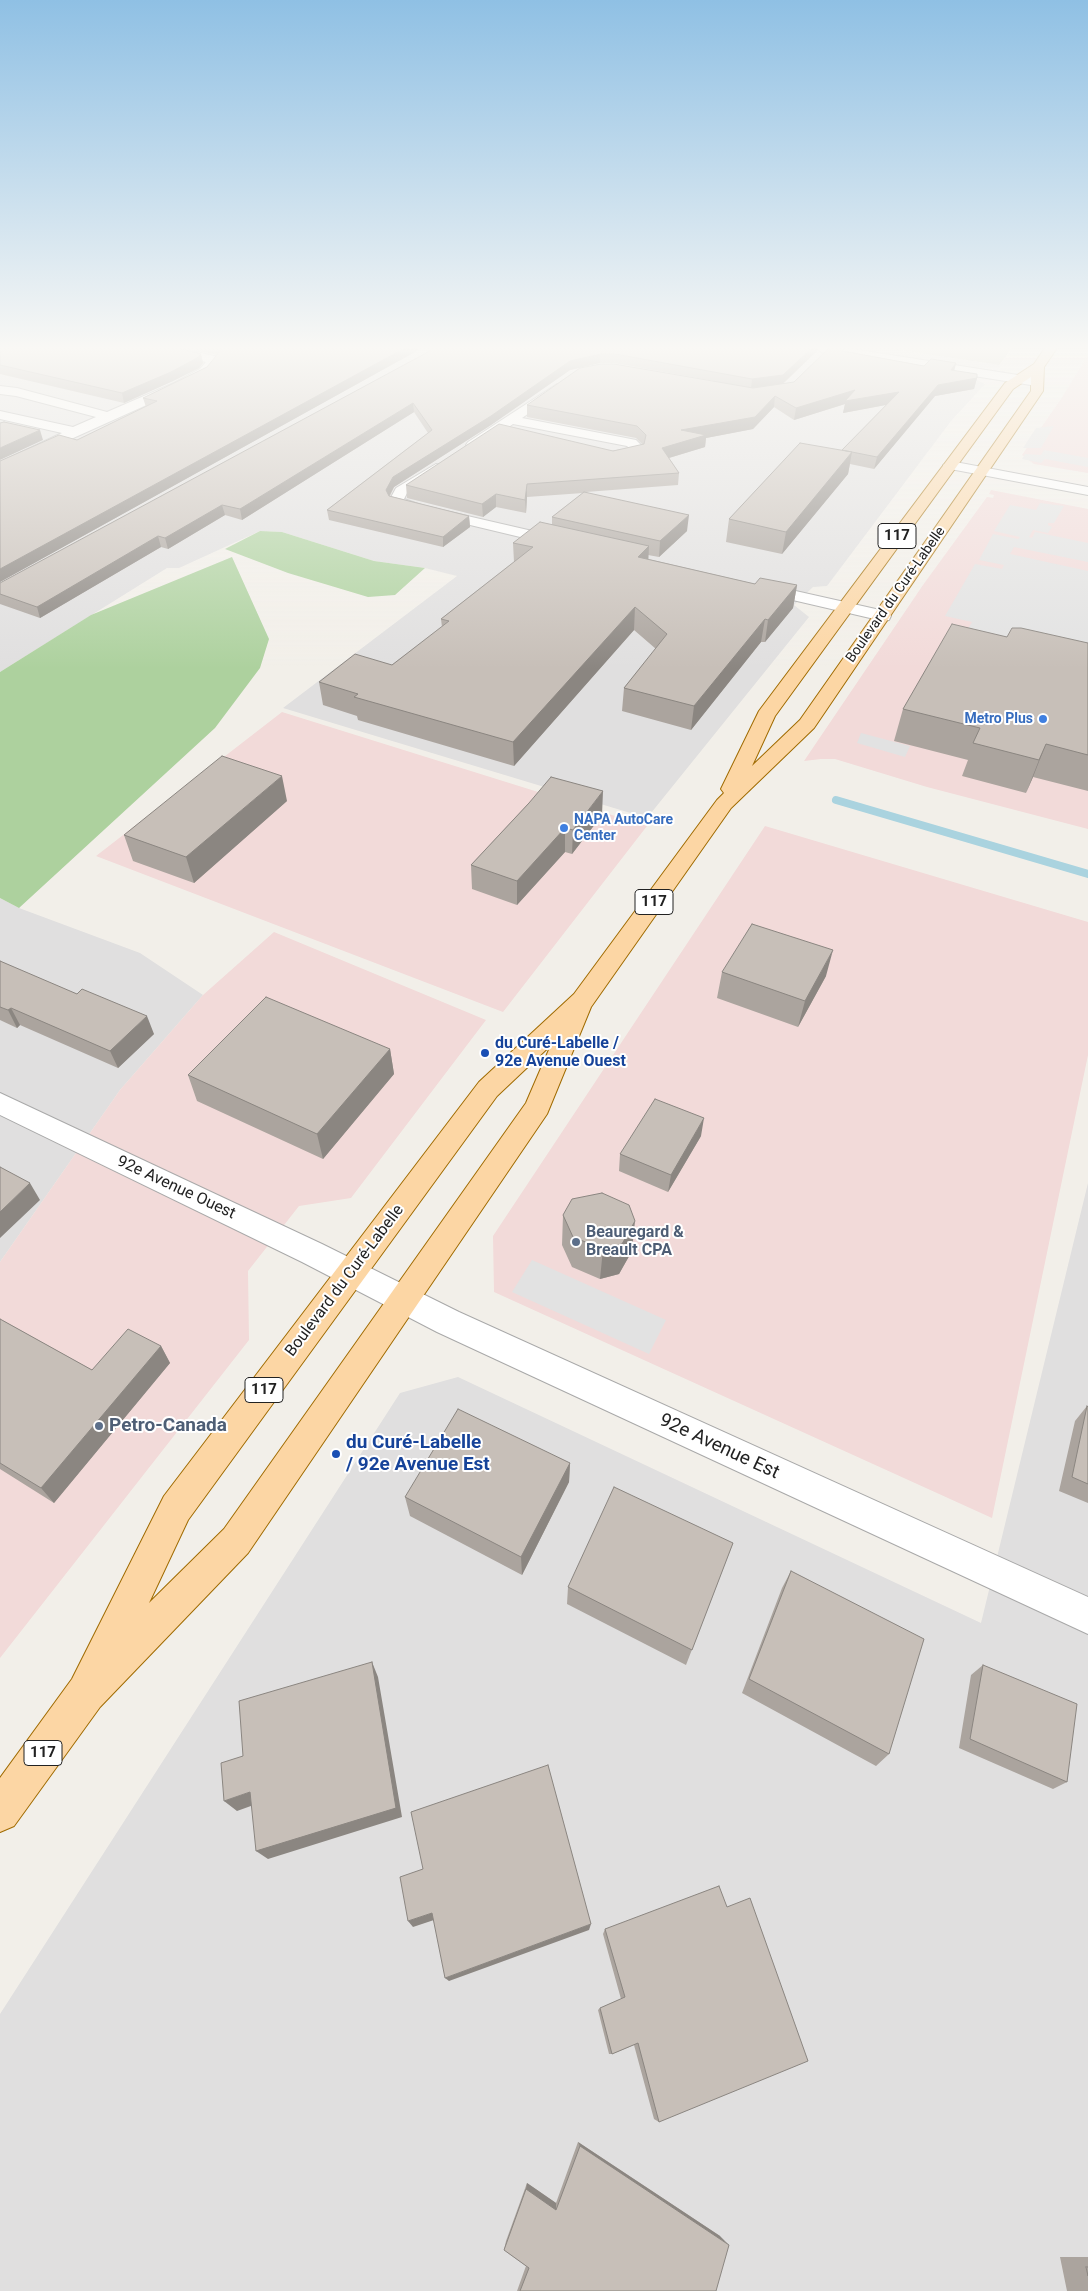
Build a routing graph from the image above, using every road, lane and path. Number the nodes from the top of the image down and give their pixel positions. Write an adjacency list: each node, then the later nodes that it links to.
1 (26, 455): 9 (street)
2 (605, 455): 3 (street)
3 (625, 455)
4 (958, 455): 7 (main road, Boulevard du Curé-Labelle / 117)
5 (992, 455): 8 (main road, Boulevard du Curé-Labelle / 117)
6 (448, 461): 12 (street)
7 (953, 461): 8 (street); 14 (main road, Boulevard du Curé-Labelle / 117)
8 (984, 466): 10 (street); 11 (street); 15 (main road, Boulevard du Curé-Labelle / 117)
9 (0, 467)
10 (1088, 480)
11 (1088, 491)
12 (581, 547)
13 (742, 584): 14 (street)
14 (845, 607): 15 (street); 16 (main road, Boulevard du Curé-Labelle / 117)
15 (883, 616): 16 (main road, Boulevard du Curé-Labelle / 117)
16 (724, 804): 17 (main road, Boulevard du Curé-Labelle / 117)
17 (583, 1000): 19 (main road, Boulevard du Curé-Labelle / 117); 20 (main road, Boulevard du Curé-Labelle / 117)
18 (0, 1103): 19 (street, 92e Avenue Ouest)
19 (352, 1274): 20 (street, 92e Avenue Est); 22 (main road, Boulevard du Curé-Labelle / 117)
20 (404, 1300): 21 (street, 92e Avenue Est); 22 (main road, Boulevard du Curé-Labelle / 117)
21 (1088, 1616)
22 (86, 1693): 23 (main road, Boulevard du Curé-Labelle / 117)
23 (0, 1812)

